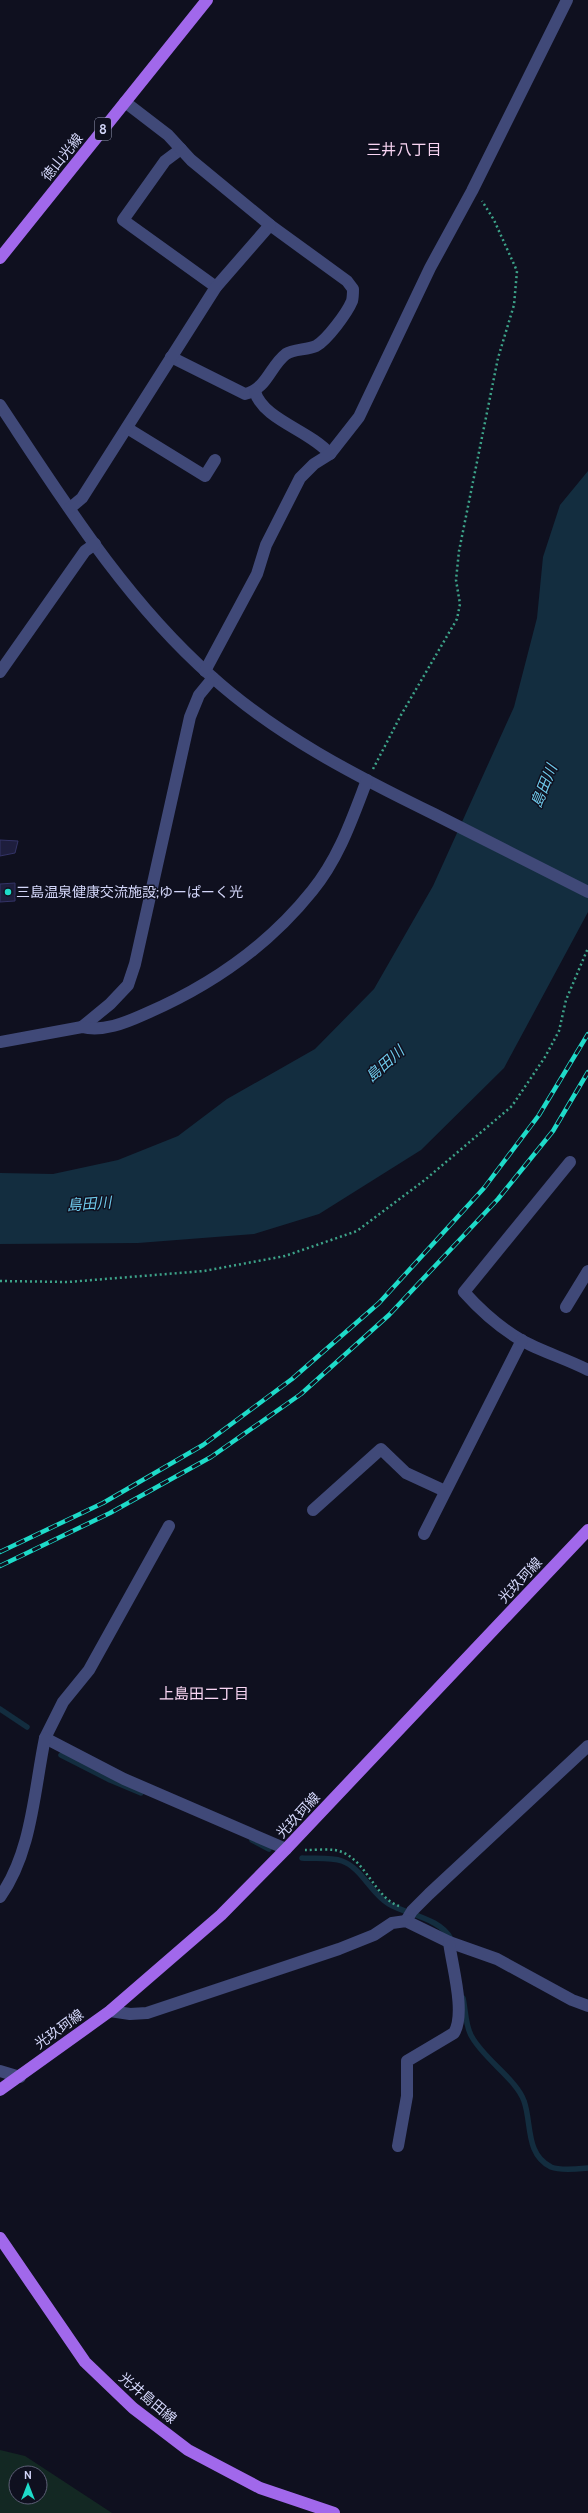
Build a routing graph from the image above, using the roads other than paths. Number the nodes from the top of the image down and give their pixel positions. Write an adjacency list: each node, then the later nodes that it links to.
1 (207, 0): 3 (main road, 徳山光線 / 8)
2 (567, 0): 12 (street)
3 (126, 102): 4 (street); 6 (main road, 徳山光線 / 8)
4 (181, 149): 5 (street); 7 (street)
5 (270, 225): 7 (street); 9 (street)
6 (0, 258)
7 (216, 287): 8 (street)
8 (171, 357): 9 (street); 11 (street)
9 (255, 392): 12 (street)
10 (0, 405): 14 (street)
11 (127, 428): 13 (street); 14 (street)
12 (330, 454): 17 (street)
13 (215, 460)
14 (70, 508): 15 (street)
15 (95, 544): 16 (street); 17 (street)
16 (0, 672)
17 (209, 674): 18 (street); 20 (street)
18 (367, 780): 19 (street); 20 (street)
19 (588, 892)
20 (82, 1027): 21 (street)
21 (0, 1042)
22 (570, 1162): 25 (street)
23 (588, 1271): 24 (street)
24 (566, 1307)
25 (522, 1340): 26 (street); 27 (street)
26 (588, 1370)
27 (445, 1492): 28 (street); 31 (street)
28 (313, 1510)
29 (169, 1526): 32 (street)
30 (588, 1530): 34 (main road, 光玖珂線)
31 (424, 1534)
32 (45, 1738): 34 (street); 35 (street)
33 (588, 1746): 36 (street)
34 (286, 1849): 39 (main road, 光玖珂線)
35 (0, 1897)
36 (410, 1915): 37 (street); 39 (street)
37 (449, 1942): 38 (street); 43 (street)
38 (588, 2006)
39 (110, 2010): 41 (main road, 光玖珂線)
40 (0, 2071): 41 (street)
41 (20, 2077): 42 (main road, 光玖珂線)
42 (0, 2090)
43 (398, 2146)
44 (0, 2238): 45 (main road, 光井島田線)
45 (334, 2513)

